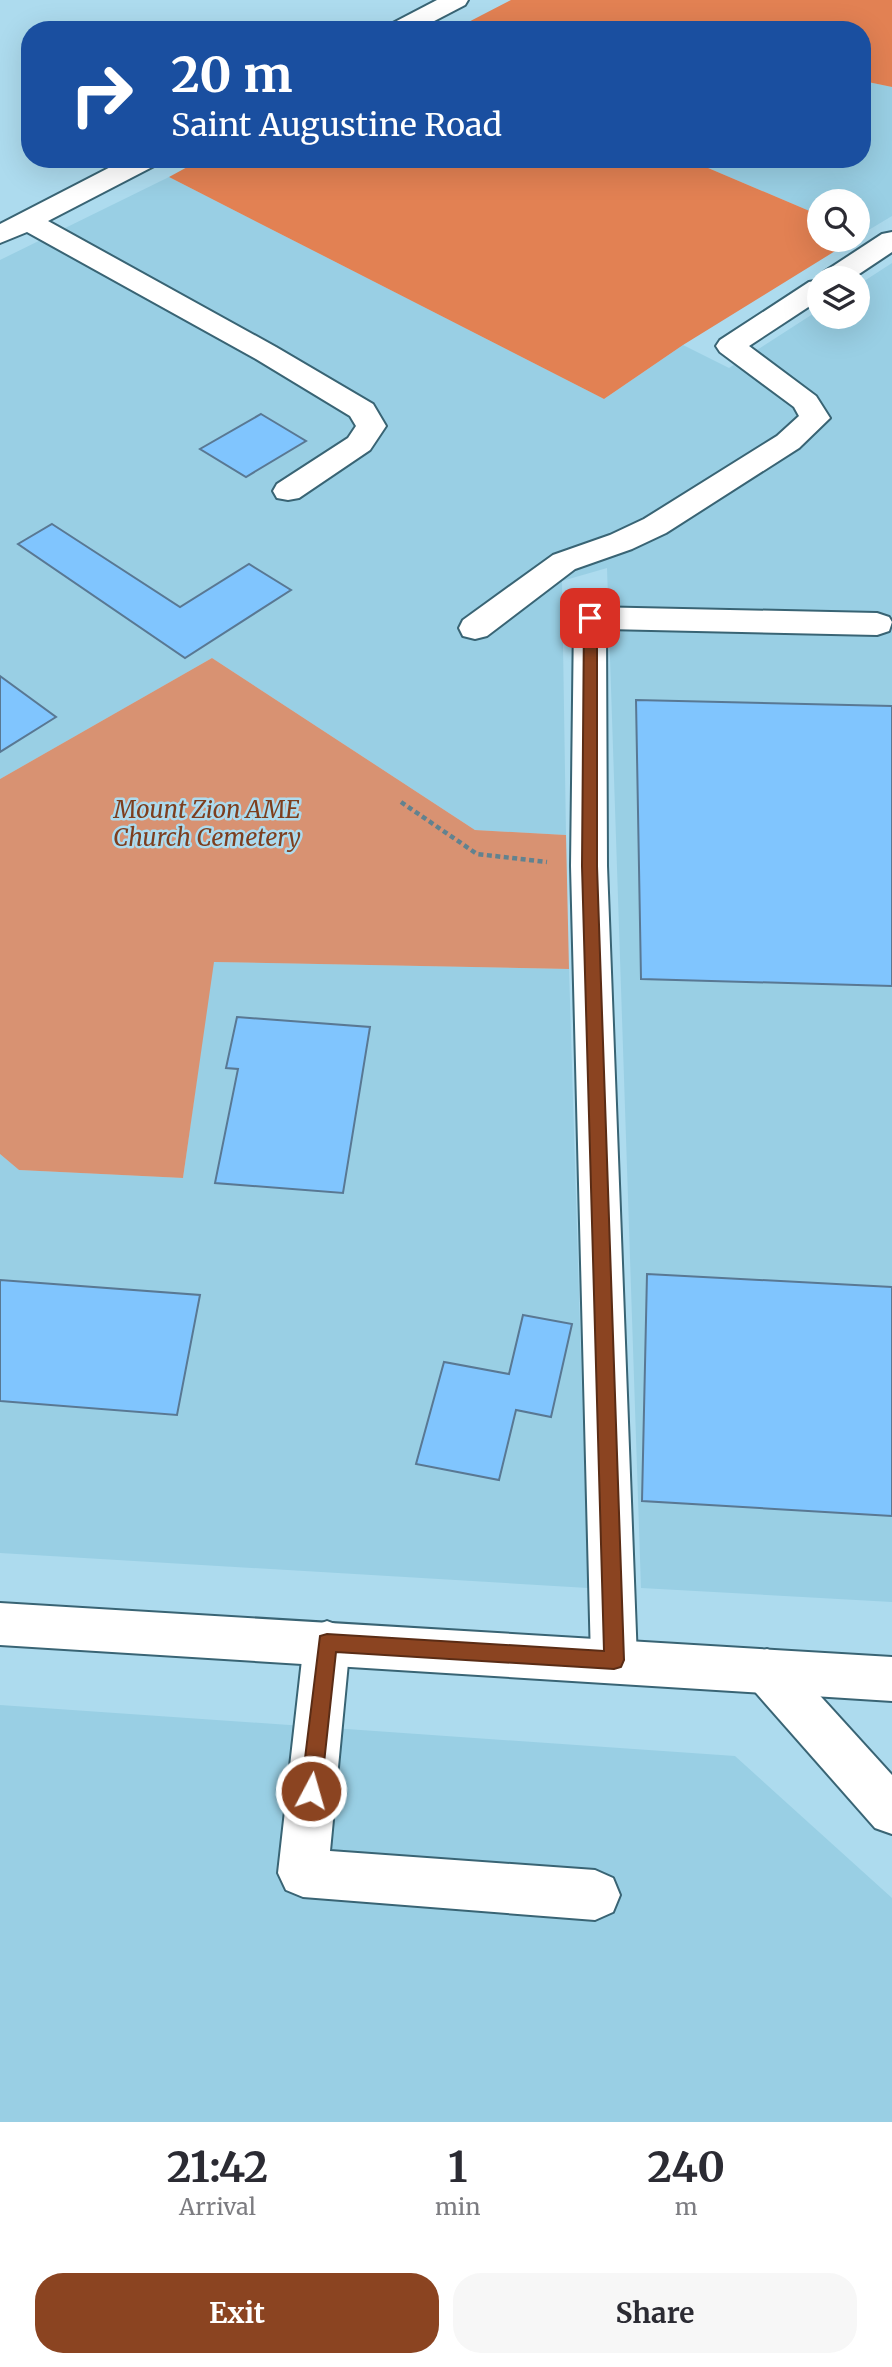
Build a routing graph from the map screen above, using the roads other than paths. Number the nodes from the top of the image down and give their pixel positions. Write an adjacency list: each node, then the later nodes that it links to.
1 (456, 0): 2 (street)
2 (415, 21)
3 (130, 168): 4 (street)
4 (27, 221): 5 (street); 9 (street)
5 (0, 235)
6 (892, 240): 7 (street)
7 (852, 266)
8 (807, 296): 11 (street)
9 (288, 491)
10 (877, 624): 14 (street)
11 (475, 628)
12 (0, 1624): 13 (street)
13 (327, 1642): 14 (street); 18 (street)
14 (614, 1660): 15 (street)
15 (767, 1671): 16 (street); 17 (street)
16 (892, 1679)
17 (892, 1811)
18 (595, 1895)

